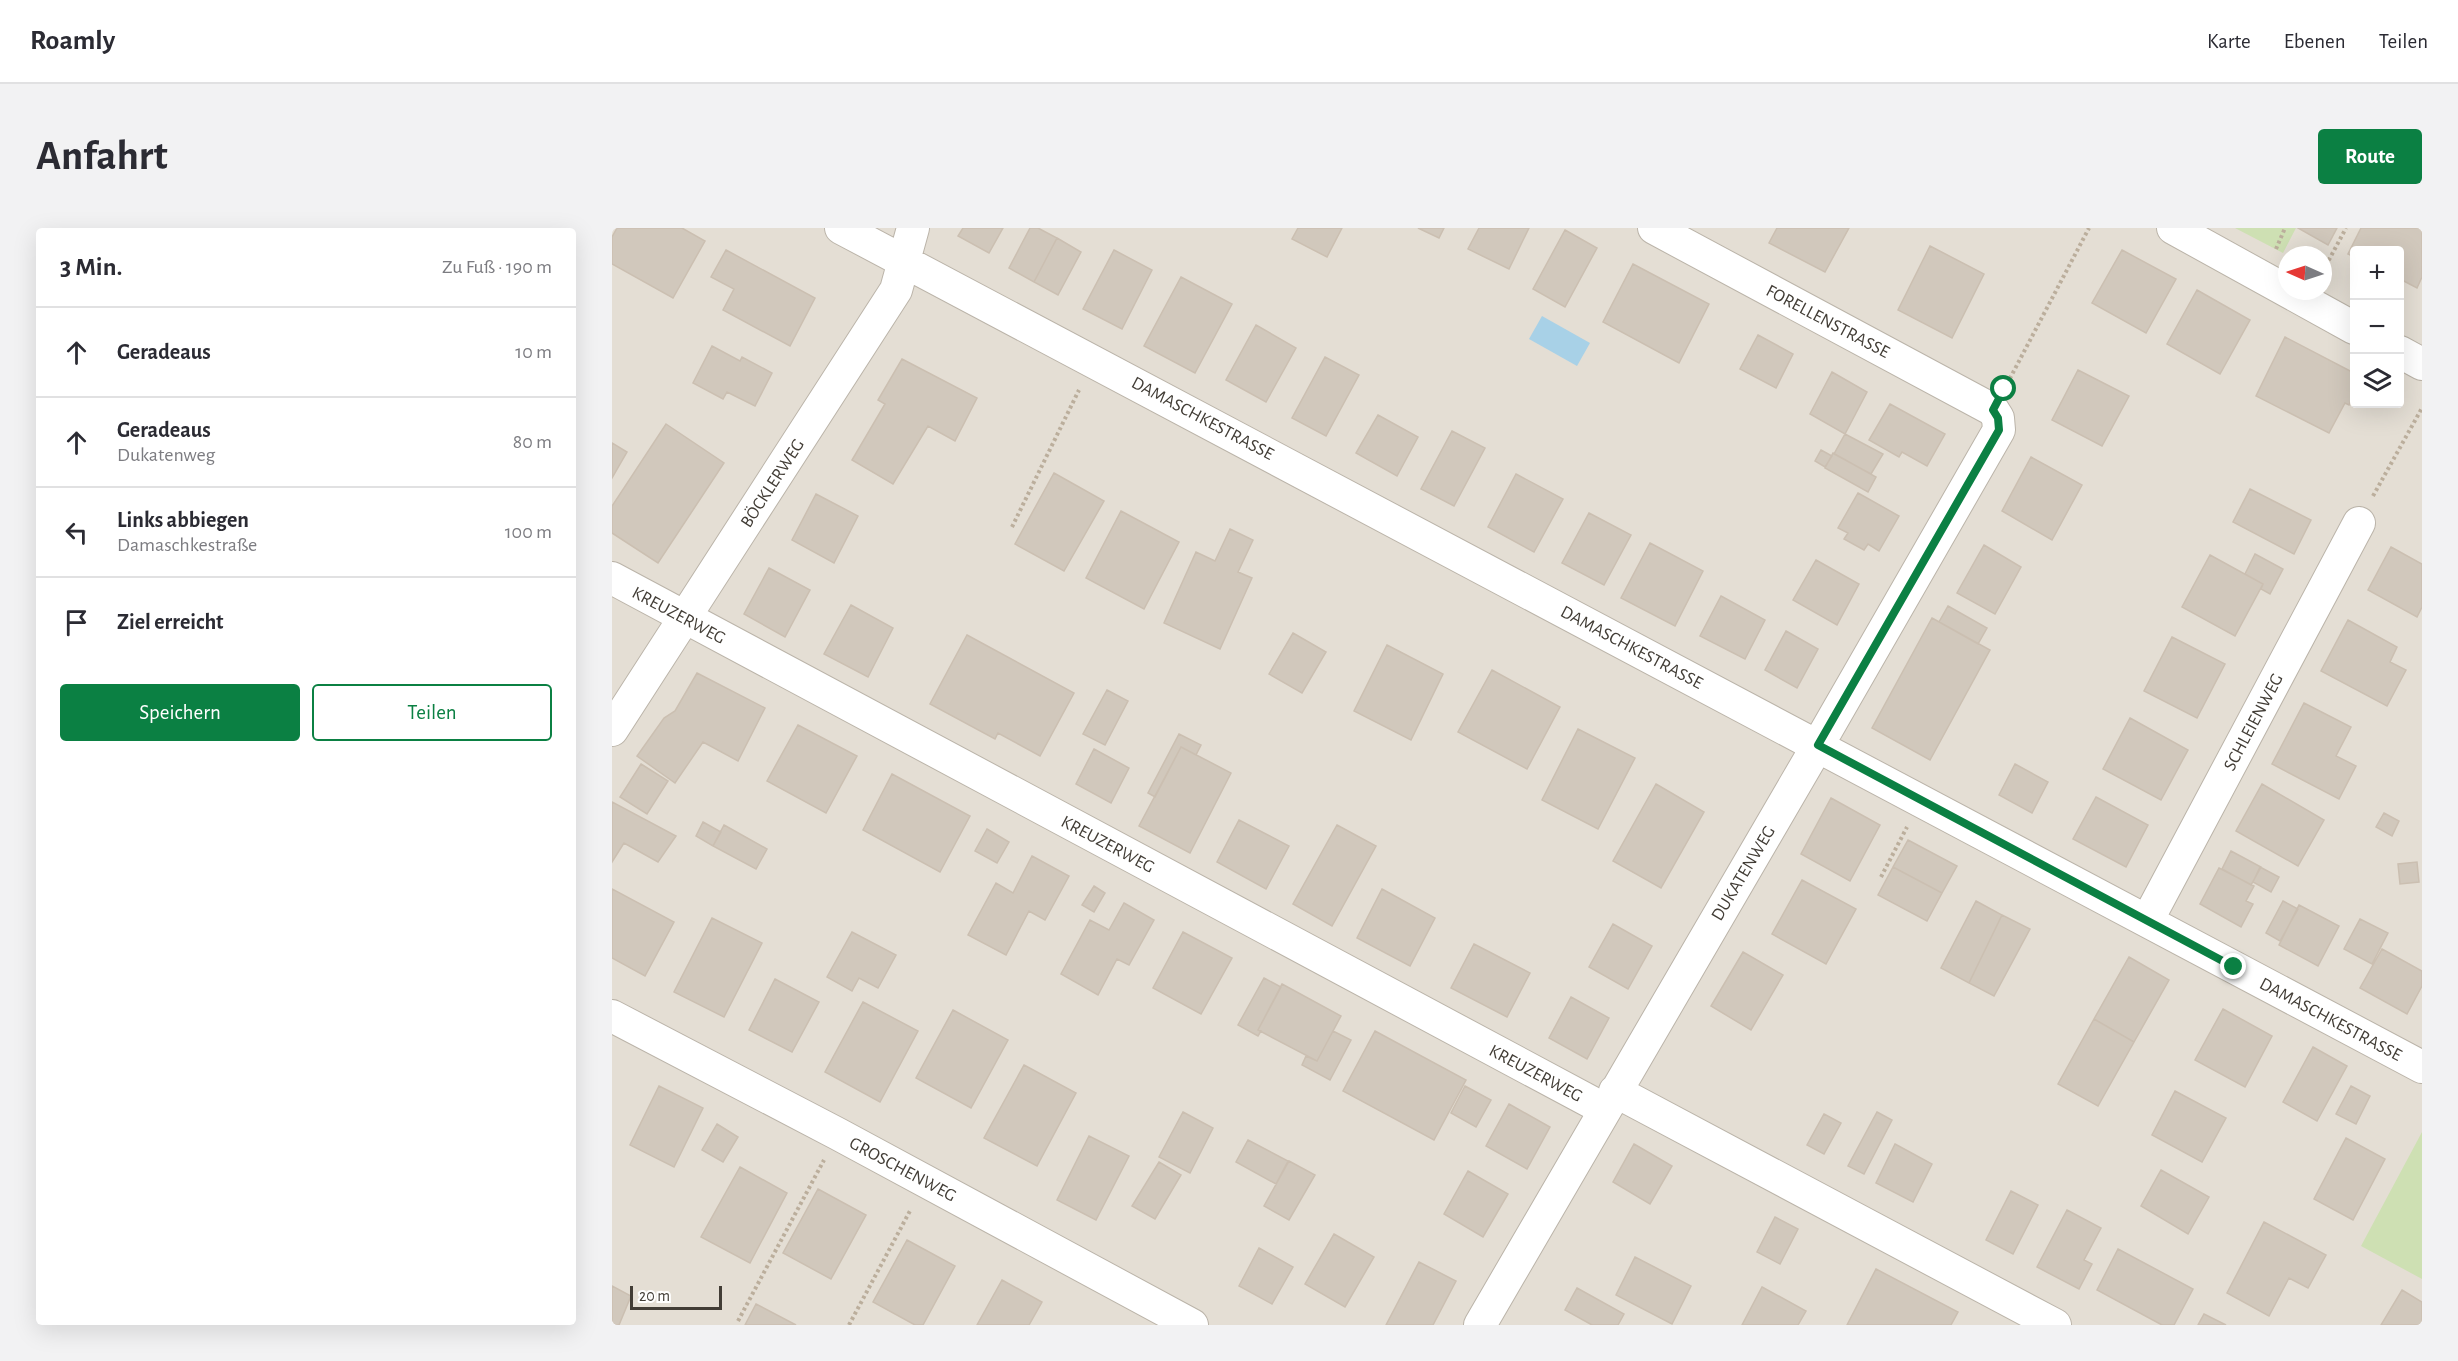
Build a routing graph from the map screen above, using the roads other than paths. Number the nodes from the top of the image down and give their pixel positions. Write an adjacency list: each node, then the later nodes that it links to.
1 (841, 228): 5 (street, DAMASCHKESTRASSE)
2 (913, 228): 5 (street, BÖCKLERWEG)
3 (1654, 228): 9 (street, FORELLENSTRASSE)
4 (2173, 228): 6 (street)
5 (904, 259): 12 (street, BÖCKLERWEG); 14 (street, DAMASCHKESTRASSE)
6 (2350, 325)
7 (2404, 354): 8 (street)
8 (2422, 364)
9 (1995, 414): 14 (street, DUKATENWEG)
10 (2359, 523): 15 (street, SCHLEIENWEG)
11 (612, 578): 12 (street, KREUZERWEG)
12 (685, 618): 13 (street, BÖCKLERWEG); 18 (street, KREUZERWEG)
13 (612, 730)
14 (1818, 745): 15 (street, DAMASCHKESTRASSE); 18 (street, DUKATENWEG)
15 (2147, 921): 17 (street, DAMASCHKESTRASSE)
16 (612, 1016): 19 (street, GROSCHENWEG)
17 (2422, 1067)
18 (1609, 1100): 20 (street, DUKATENWEG); 21 (street, KREUZERWEG)
19 (1192, 1325)
20 (1479, 1325)
21 (2055, 1325)

